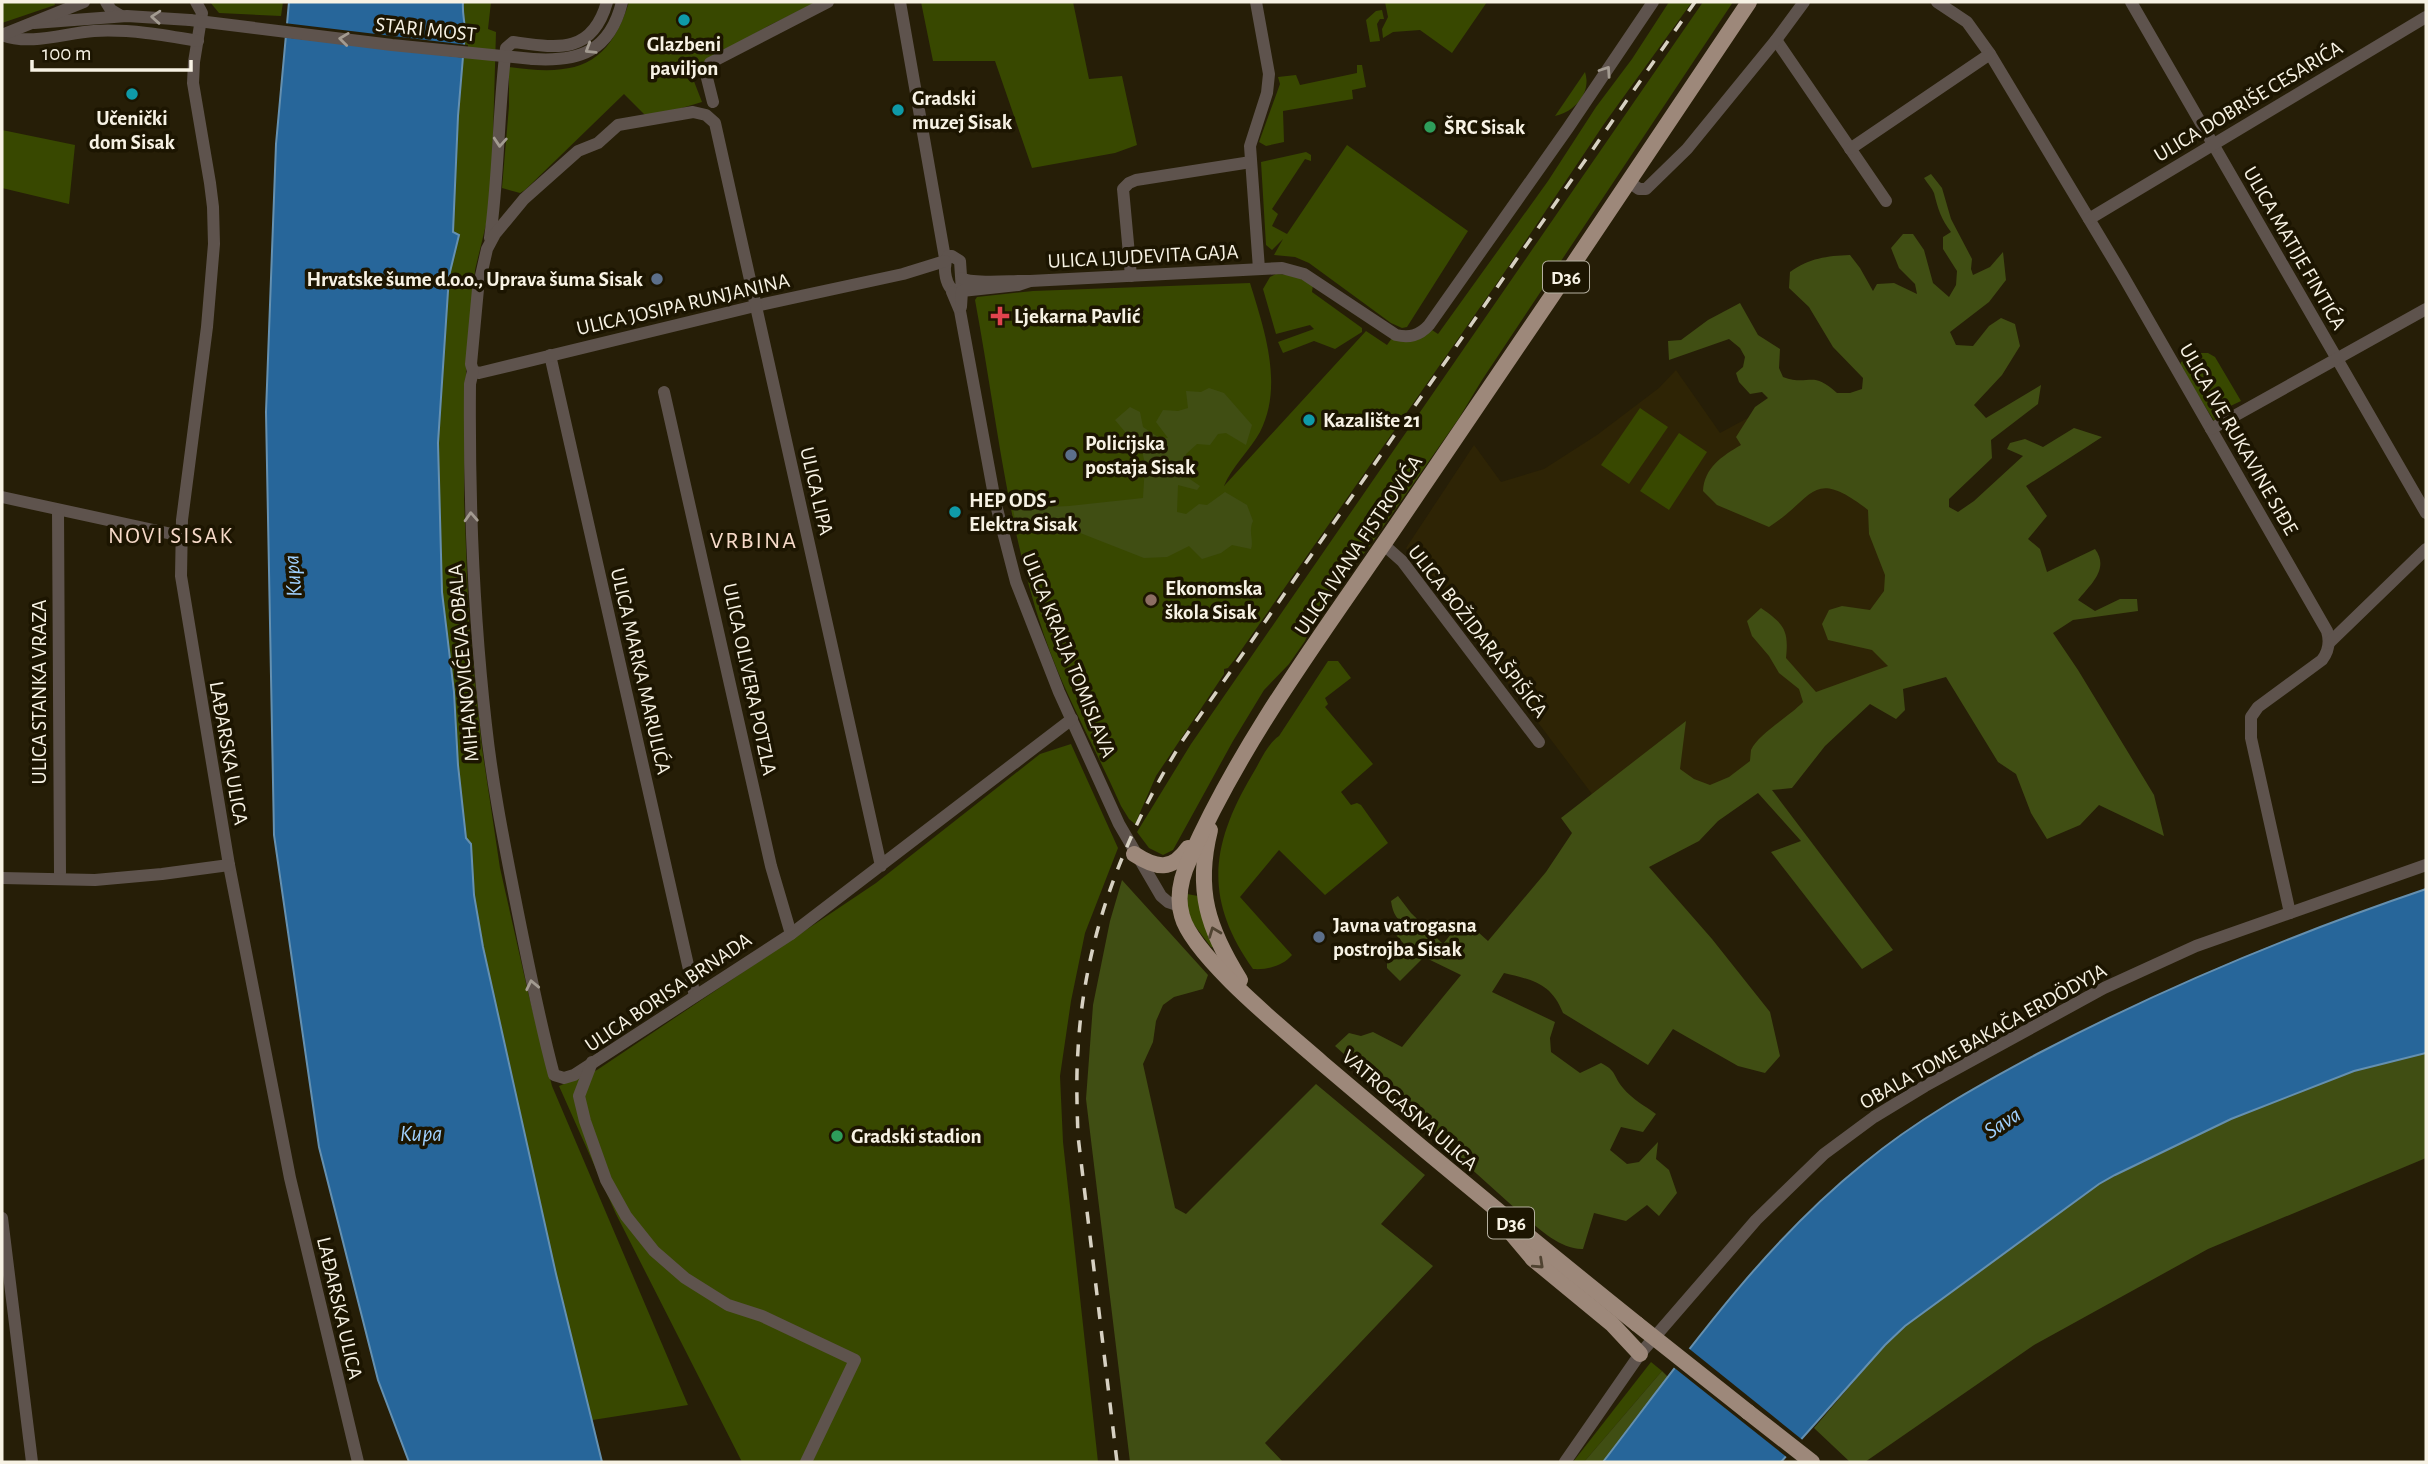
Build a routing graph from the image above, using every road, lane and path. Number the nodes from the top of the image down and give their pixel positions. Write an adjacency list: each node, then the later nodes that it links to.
1 (85, 2): 16 (street)
2 (106, 2): 14 (street)
3 (196, 2): 19 (street, LAĐARSKA ULICA)
4 (607, 2): 27 (street, MIHANOVIĆEVA OBALA, one-way to 27)
5 (622, 2): 14 (street, STARI MOST, one-way to 14, bridge)
6 (828, 2): 21 (street)
7 (900, 2): 32 (street)
8 (1256, 2): 25 (street)
9 (1653, 2): 33 (street, ULICA LJUDEVITA GAJA, one-way to 9)
10 (1749, 2): 26 (main road, ULICA IVANA FISTROVIĆA / D36)
11 (1804, 2): 18 (street, ULICA IVANA FISTROVIĆA)
12 (1938, 2): 20 (street, ULICA IVE RUKAVINE SIĐE)
13 (2131, 2): 23 (street, ULICA MATIJE FINTIĆA)
14 (121, 16): 16 (street, STARI MOST)
15 (2426, 17): 23 (street, ULICA DOBRIŠE CESARIĆA)
16 (34, 23): 17 (street)
17 (2, 35): 19 (street)
18 (1776, 40): 24 (street); 26 (street, ULICA IVANA FISTROVIĆA)
19 (198, 41): 48 (street, LAĐARSKA ULICA)
20 (1990, 54): 24 (street); 30 (street, ULICA IVE RUKAVINE SIĐE)
21 (713, 102)
22 (715, 124): 28 (street, MIHANOVIĆEVA OBALA); 38 (street, ULICA LIPA)
23 (2212, 145): 30 (street, ULICA DOBRIŠE CESARIĆA); 41 (street, ULICA MATIJE FINTIĆA)
24 (1850, 149): 29 (street)
25 (1251, 162): 33 (street); 36 (street)
26 (1636, 186): 49 (main road, ULICA IVANA FISTROVIĆA / D36)
27 (496, 188): 28 (street); 31 (street, MIHANOVIĆEVA OBALA)
28 (523, 200): 31 (street, MIHANOVIĆEVA OBALA)
29 (1886, 201)
30 (2089, 219): 44 (street, ULICA IVE RUKAVINE SIĐE)
31 (489, 244): 42 (street, MIHANOVIĆEVA OBALA)
32 (950, 259): 34 (street, ULICA JOSIPA RUNJANINA); 35 (street); 37 (street)
33 (1258, 269): 36 (street, ULICA LJUDEVITA GAJA)
34 (903, 275): 35 (street, ULICA JOSIPA RUNJANINA); 38 (street, ULICA JOSIPA RUNJANINA)
35 (946, 275): 37 (street)
36 (1132, 276): 37 (street, ULICA LJUDEVITA GAJA)
37 (959, 287): 52 (street, ULICA KRALJA TOMISLAVA)
38 (755, 306): 40 (street, ULICA JOSIPA RUNJANINA); 59 (street, ULICA LIPA)
39 (2426, 309): 41 (street)
40 (550, 355): 42 (street, ULICA JOSIPA RUNJANINA); 65 (street, ULICA MARKA MARULIĆA)
41 (2336, 358): 44 (street); 47 (street, ULICA MATIJE FINTIĆA)
42 (473, 371): 67 (street, MIHANOVIĆEVA OBALA, one-way to 42)
43 (664, 392): 64 (street, ULICA OLIVERA POTZLA)
44 (2211, 429): 51 (street, ULICA IVE RUKAVINE SIĐE)
45 (2, 497): 46 (street)
46 (58, 511): 48 (street); 60 (street, ULICA STANKA VRAZA)
47 (2426, 513)
48 (181, 537): 57 (street, LAĐARSKA ULICA)
49 (1384, 545): 53 (street, ULICA BOŽIDARA ŠPIŠIĆA); 54 (main road, ULICA IVANA FISTROVIĆA / D36)
50 (2426, 549): 51 (street)
51 (2329, 643): 63 (street)
52 (1072, 719): 56 (street, ULICA KRALJA TOMISLAVA); 59 (street, ULICA BORISA BRNADA)
53 (1539, 743)
54 (1219, 800): 55 (main road, D36); 66 (main road, D36, one-way to 54)
55 (1202, 834): 56 (main road); 62 (main road, D36)
56 (1134, 854): 62 (street, ULICA KRALJA TOMISLAVA)
57 (229, 865): 61 (street); 72 (street, LAĐARSKA ULICA)
58 (2426, 865): 63 (street, OBALA TOME BAKAČA ERDÖDYJA)
59 (881, 866): 64 (street, ULICA BORISA BRNADA)
60 (60, 873)
61 (2, 878)
62 (1180, 906): 66 (main road, VATROGASNA ULICA / D36)
63 (2290, 913): 70 (street, OBALA TOME BAKAČA ERDÖDYJA)
64 (791, 934): 65 (street, ULICA BORISA BRNADA)
65 (695, 996): 67 (street, ULICA BORISA BRNADA)
66 (1262, 1010): 68 (main road, VATROGASNA ULICA / D36)
67 (592, 1062): 73 (street, ULICA BORISA BRNADA)
68 (1496, 1211): 70 (main road, one-way to 70); 75 (main road, VATROGASNA ULICA / D36, bridge)
69 (2, 1218): 71 (street)
70 (1640, 1354): 74 (street, OBALA TOME BAKAČA ERDÖDYJA)
71 (32, 1462)
72 (358, 1462)
73 (806, 1462)
74 (1565, 1462)
75 (1812, 1462)

